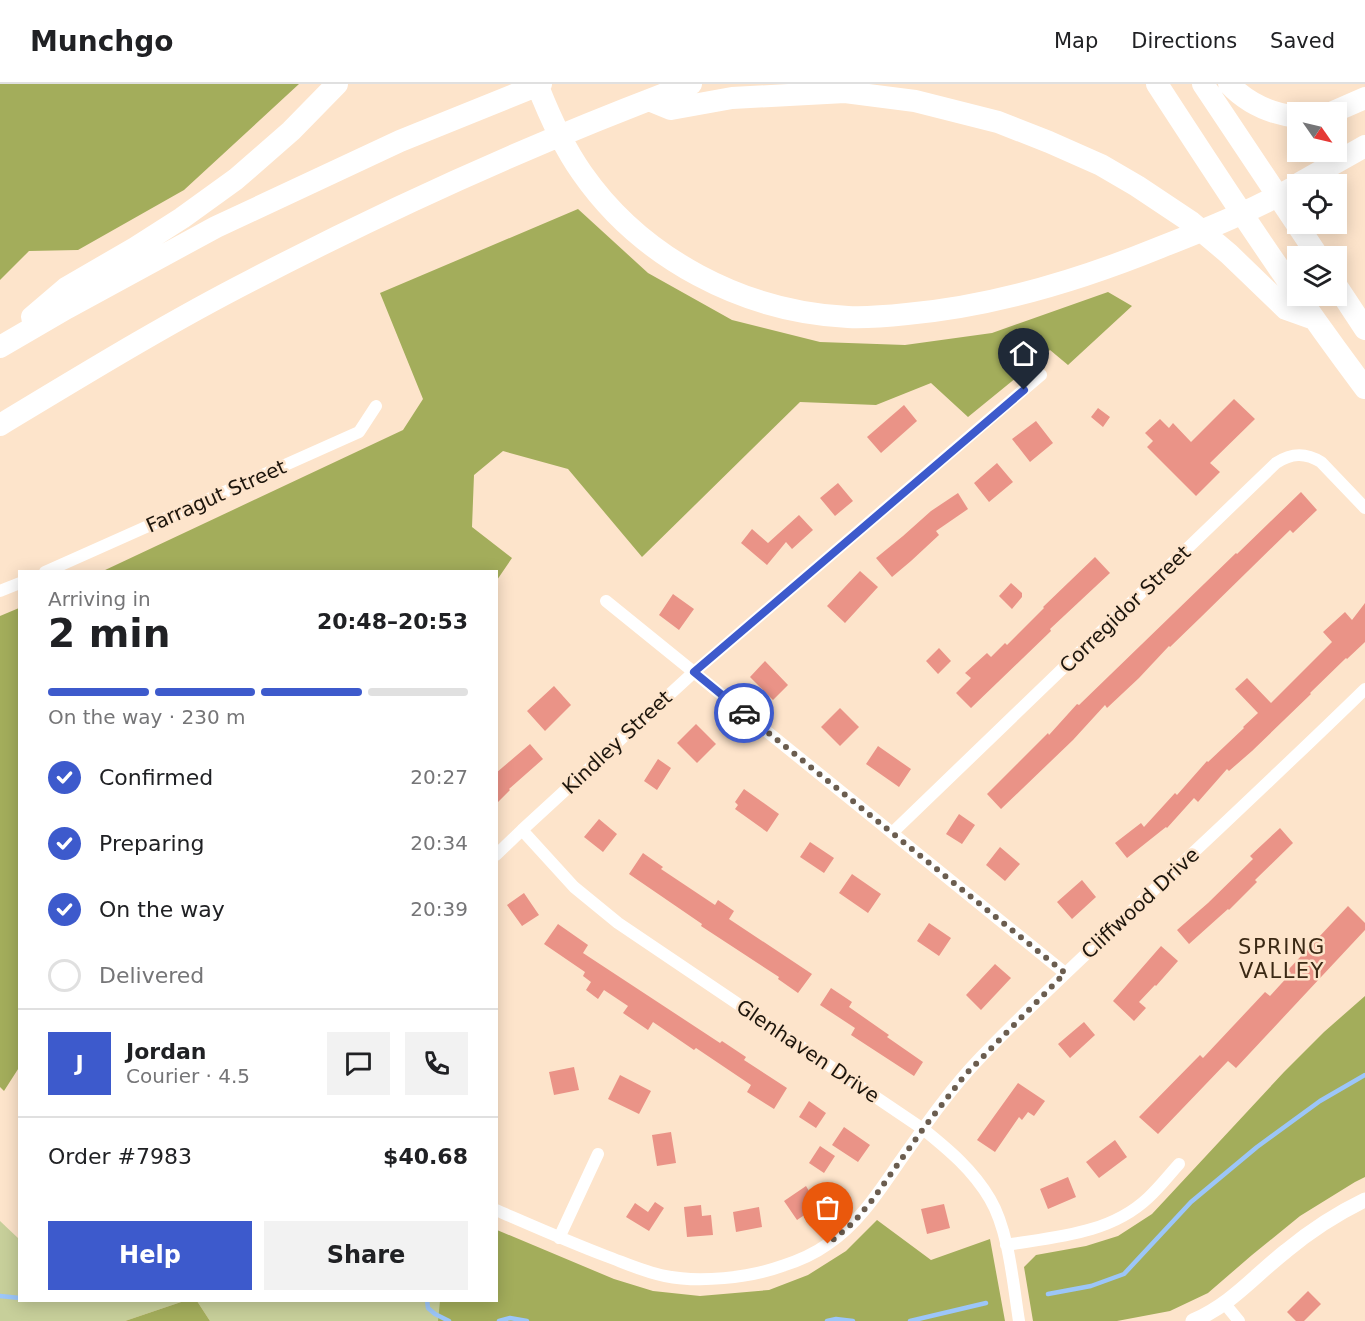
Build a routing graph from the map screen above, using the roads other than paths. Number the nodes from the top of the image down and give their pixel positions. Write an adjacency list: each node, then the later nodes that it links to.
1 (337, 84): 18 (highway)
2 (539, 84): 13 (highway); 18 (highway)
3 (691, 84): 8 (highway)
4 (1157, 84): 16 (highway)
5 (1203, 84): 14 (highway)
6 (1229, 84): 10 (highway)
7 (1365, 98): 9 (highway)
8 (649, 100): 16 (highway); 22 (highway)
9 (1347, 106)
10 (1287, 115)
11 (1365, 146): 12 (highway)
12 (1317, 174)
13 (1287, 190)
14 (1311, 246)
15 (1347, 302): 17 (highway)
16 (1314, 319): 20 (highway)
17 (1365, 329)
18 (0, 346)
19 (1041, 375): 28 (street, Kindley Street)
20 (1365, 388)
21 (376, 406): 24 (street, Farragut Street)
22 (0, 425)
23 (1365, 508): 31 (street, Corregidor Street)
24 (49, 570)
25 (18, 584): 26 (street)
26 (0, 591)
27 (606, 601): 28 (street)
28 (694, 672): 30 (street, Kindley Street); 31 (street)
29 (1365, 689): 33 (street, Cliffwood Drive)
30 (522, 830): 32 (street, Kindley Street); 34 (street, Glenhaven Drive)
31 (892, 833): 33 (street)
32 (498, 853)
33 (1065, 973): 34 (street, Cliffwood Drive)
34 (923, 1129): 39 (street, Cliffwood Drive); 40 (street, Glenhaven Drive)
35 (598, 1154): 39 (street)
36 (1179, 1164): 40 (street)
37 (1365, 1200): 41 (street)
38 (498, 1211): 39 (street, Cliffwood Drive)
39 (559, 1238)
40 (1006, 1245): 42 (street, Glenhaven Drive)
41 (1225, 1304): 43 (street); 44 (street)
42 (1018, 1321)
43 (1193, 1321)
44 (1239, 1321)

